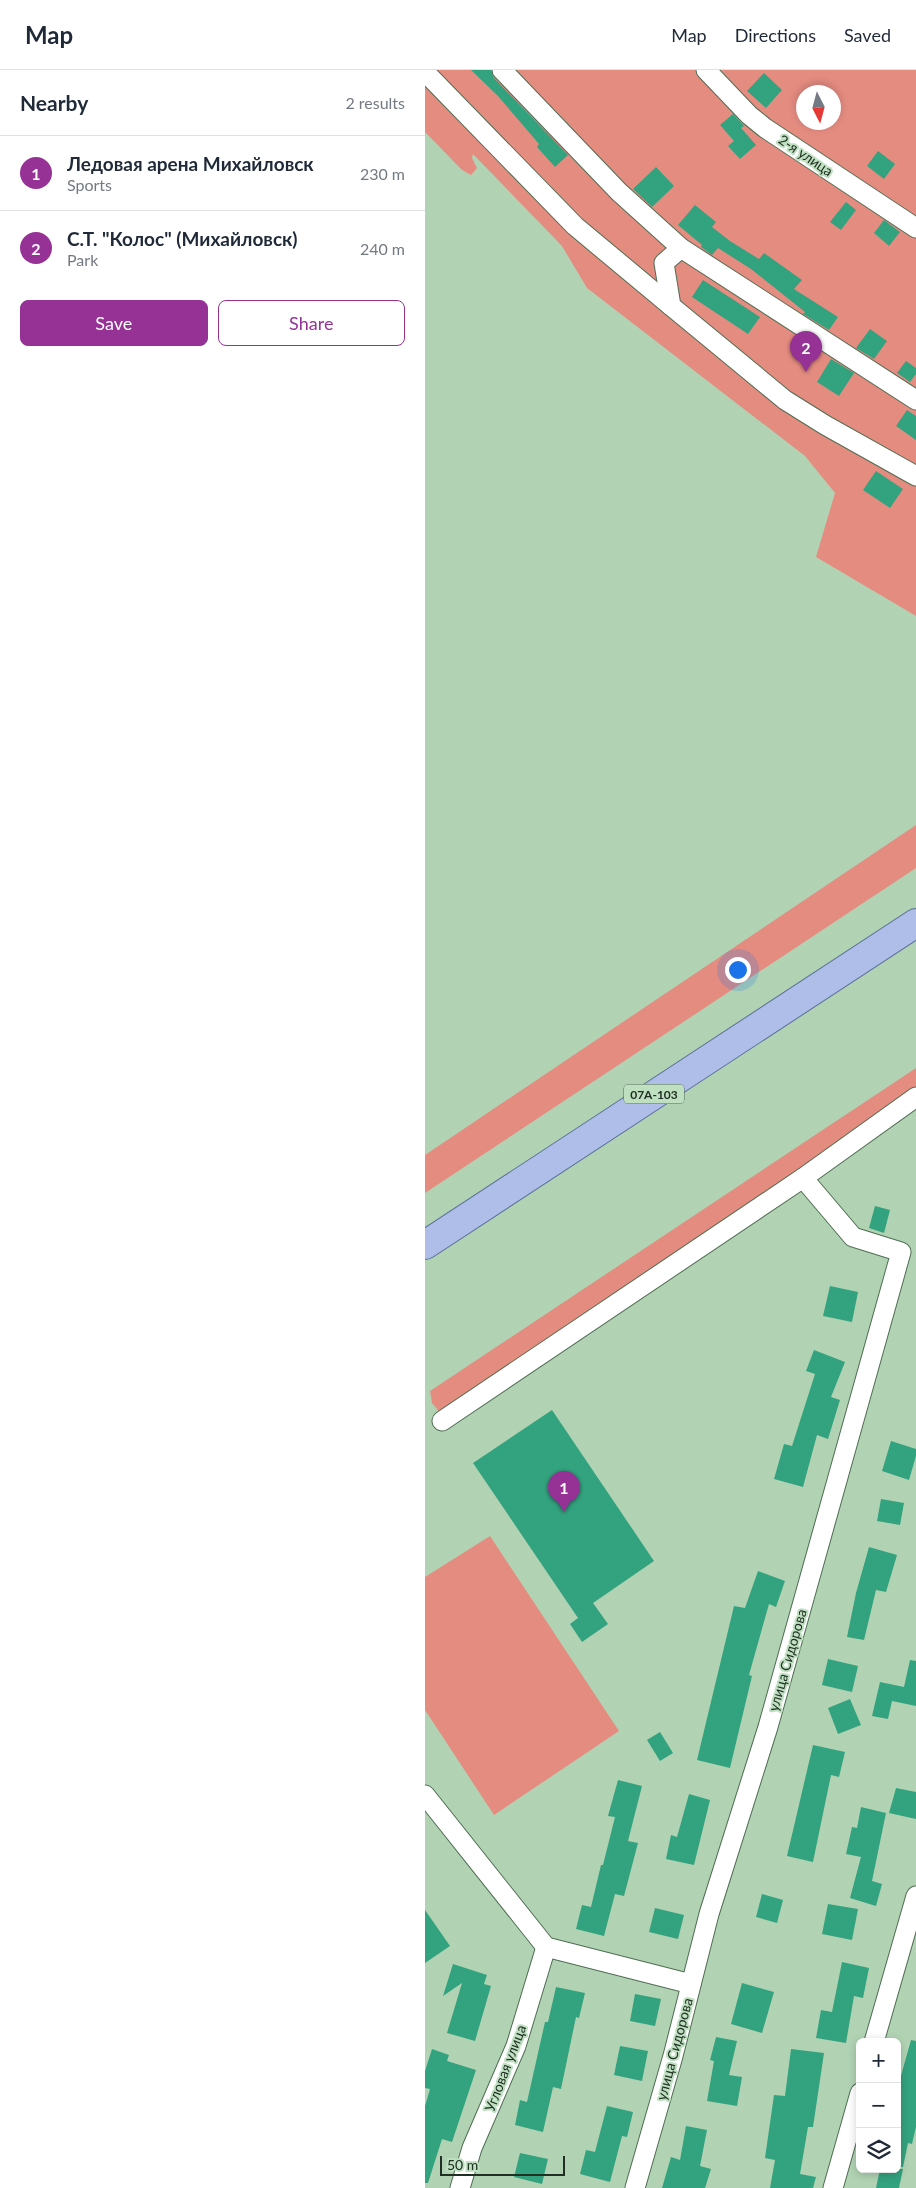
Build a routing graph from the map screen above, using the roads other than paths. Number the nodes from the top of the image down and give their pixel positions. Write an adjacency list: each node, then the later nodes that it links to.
1 (502, 70): 5 (street)
2 (706, 70): 4 (street, 2-я улица)
3 (425, 72): 6 (street)
4 (916, 228)
5 (681, 248): 6 (street); 7 (street)
6 (671, 306): 8 (street)
7 (916, 400)
8 (916, 476)
9 (916, 923): 12 (main road, 07А-103)
10 (916, 1097): 11 (street)
11 (803, 1178): 13 (street, улица Сидорова); 14 (street)
12 (425, 1245)
13 (908, 1254): 18 (street, улица Сидорова)
14 (442, 1421)
15 (425, 1794): 17 (street)
16 (916, 1896): 19 (street)
17 (545, 1947): 18 (street); 21 (street, Угловая улица)
18 (691, 1984): 22 (street, улица Сидорова)
19 (875, 2038)
20 (856, 2107): 23 (street)
21 (460, 2188)
22 (635, 2188)
23 (833, 2188)

